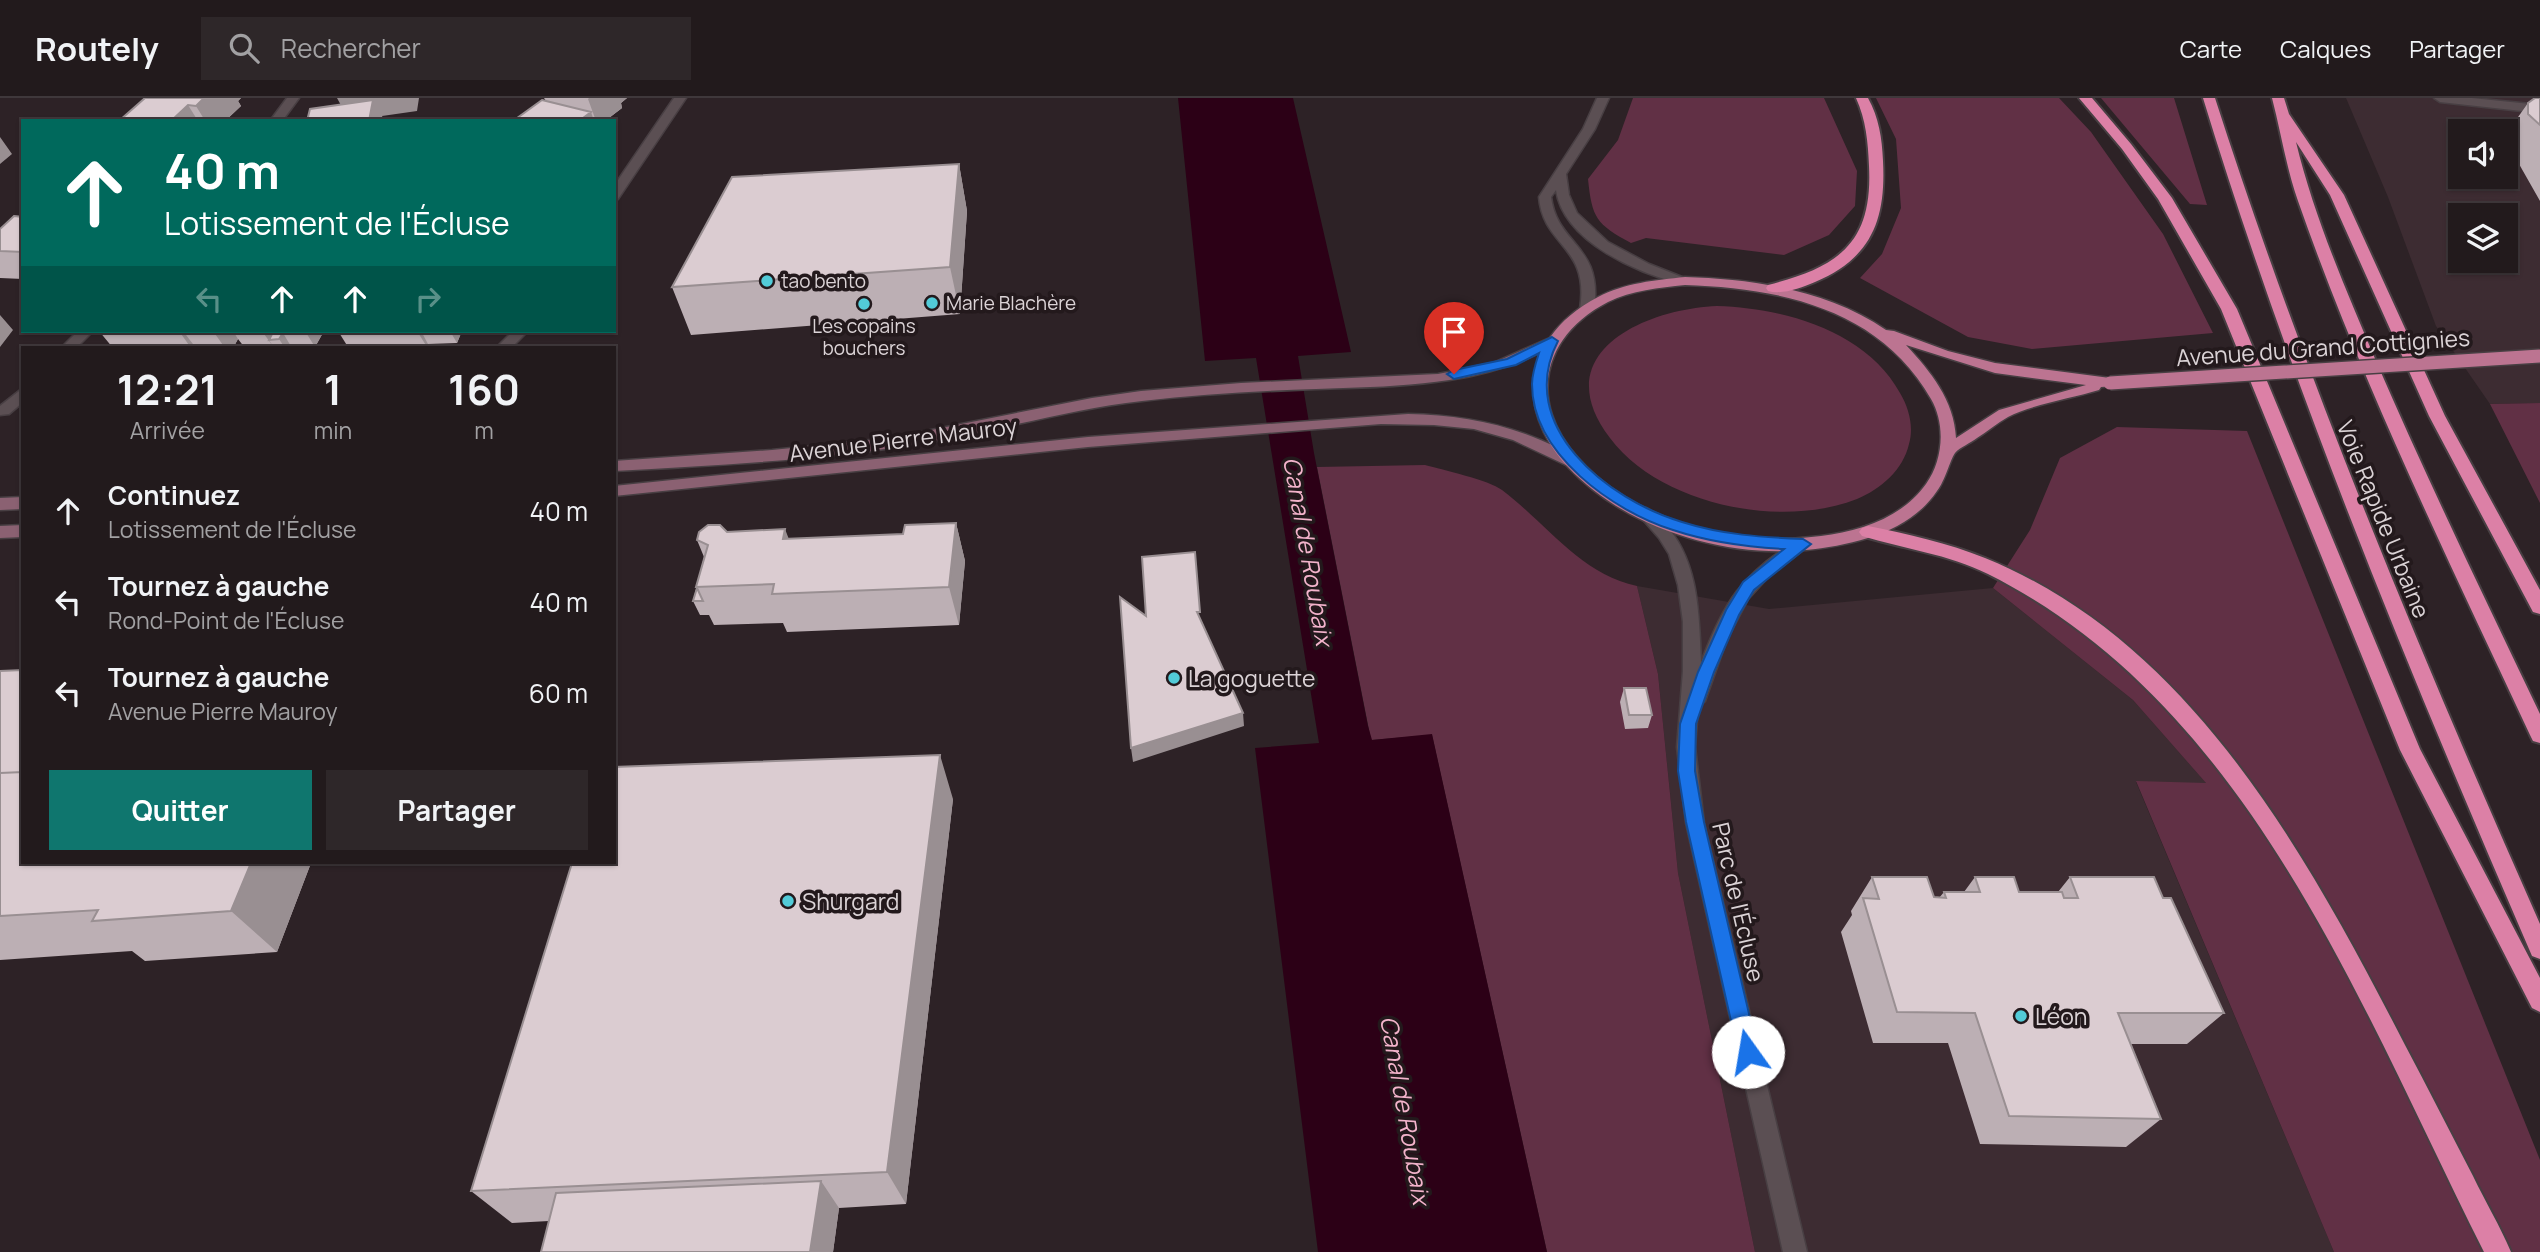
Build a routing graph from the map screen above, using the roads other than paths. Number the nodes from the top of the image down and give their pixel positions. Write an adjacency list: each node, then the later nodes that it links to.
1 (293, 98): 10 (street)
2 (680, 98): 12 (street)
3 (1603, 98): 11 (street)
4 (1862, 98): 14 (highway)
5 (2085, 98): 42 (highway)
6 (2209, 98): 41 (highway, Voie Rapide Urbaine)
7 (2440, 98): 9 (street)
8 (2280, 103): 38 (highway); 40 (highway, Voie Rapide Urbaine)
9 (2540, 109)
10 (277, 119)
11 (1560, 174): 13 (street); 15 (street)
12 (616, 192)
13 (1685, 281): 14 (main road); 15 (main road)
14 (1773, 288): 16 (main road)
15 (1587, 309): 19 (main road)
16 (1873, 328): 23 (main road, Avenue du Grand Cottignies); 27 (main road)
17 (84, 333): 20 (street)
18 (519, 333): 21 (street)
19 (1552, 341): 28 (main road); 29 (main road, Avenue Pierre Mauroy)
20 (70, 346)
21 (505, 346)
22 (2540, 356): 23 (main road, Avenue du Grand Cottignies, bridge)
23 (2110, 383): 27 (main road, Avenue du Grand Cottignies)
24 (21, 395): 26 (street)
25 (21, 410): 26 (street)
26 (2, 411)
27 (1948, 451): 36 (main road)
28 (1573, 462): 30 (main road, Avenue Pierre Mauroy); 33 (main road)
29 (616, 466)
30 (616, 491)
31 (21, 503): 32 (main road)
32 (0, 504)
33 (1646, 514): 37 (main road); 39 (street)
34 (21, 531): 35 (main road)
35 (0, 532)
36 (1868, 532): 37 (main road); 44 (highway)
37 (1803, 544): 39 (street)
38 (2540, 607)
39 (1688, 724): 43 (street, Parc de l'Écluse)
40 (2540, 735)
41 (2540, 949)
42 (2540, 1001)
43 (1795, 1252)
44 (2498, 1252)

